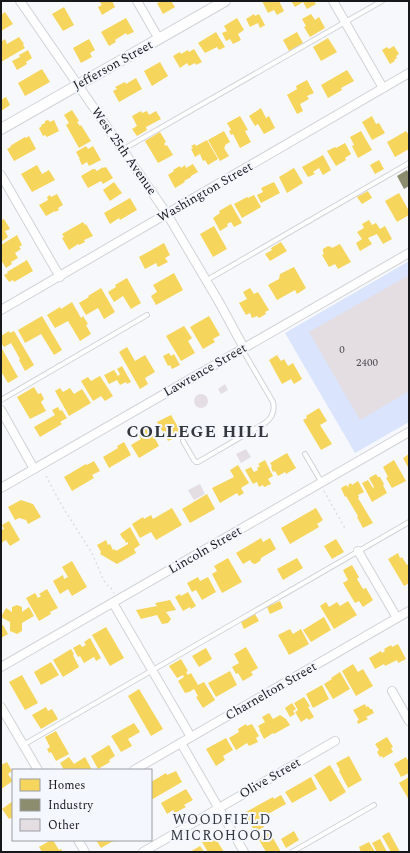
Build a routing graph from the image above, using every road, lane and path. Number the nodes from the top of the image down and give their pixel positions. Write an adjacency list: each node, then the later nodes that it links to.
1 (20, 1): 9 (street, West 25th Avenue)
2 (137, 1): 7 (street)
3 (225, 1): 7 (street, Jefferson Street)
4 (333, 1): 6 (street)
5 (382, 1): 6 (lane)
6 (345, 23): 10 (street); 12 (lane)
7 (159, 39): 9 (street, Jefferson Street)
8 (409, 73): 10 (street, Washington Street)
9 (78, 85): 11 (street, Jefferson Street); 12 (street, West 25th Avenue)
10 (383, 88): 15 (street, Washington Street)
11 (1, 129)
12 (122, 150): 15 (street, West 25th Avenue)
13 (409, 163): 18 (lane)
14 (1, 175): 17 (street)
15 (167, 214): 17 (street, Washington Street); 18 (street, West 25th Avenue)
16 (409, 253): 21 (street, Lawrence Street)
17 (60, 277): 19 (street, Washington Street)
18 (206, 281): 21 (street, West 25th Avenue)
19 (1, 310)
20 (147, 315): 22 (lane)
21 (243, 348): 25 (lane); 27 (street, Lawrence Street)
22 (1, 400)
23 (1, 410): 27 (street)
24 (409, 432): 29 (street, Lincoln Street)
25 (183, 441)
26 (305, 454): 29 (lane)
27 (34, 469): 30 (street, Lawrence Street)
28 (46, 476): 34 (path)
29 (321, 483): 32 (path); 34 (street, Lincoln Street)
30 (1, 488)
31 (409, 522): 33 (lane)
32 (346, 530)
33 (358, 551): 36 (street); 38 (lane)
34 (115, 601): 37 (street, Lincoln Street); 38 (street)
35 (409, 611): 36 (street, Charnelton Street)
36 (397, 618): 42 (street, Charnelton Street)
37 (1, 667)
38 (151, 670): 42 (street); 45 (lane)
39 (392, 691): 41 (street)
40 (1, 706): 45 (street)
41 (409, 720)
42 (191, 737): 44 (street, Charnelton Street)
43 (335, 741): 49 (street, Olive Street)
44 (181, 743): 47 (street, Charnelton Street); 49 (street)
45 (23, 745): 46 (street)
46 (37, 769)
47 (136, 769)
48 (374, 805): 54 (lane)
49 (219, 808): 52 (street, Olive Street); 53 (street)
50 (79, 841): 51 (street)
51 (85, 852)
52 (143, 852)
53 (244, 852)
54 (292, 852)

